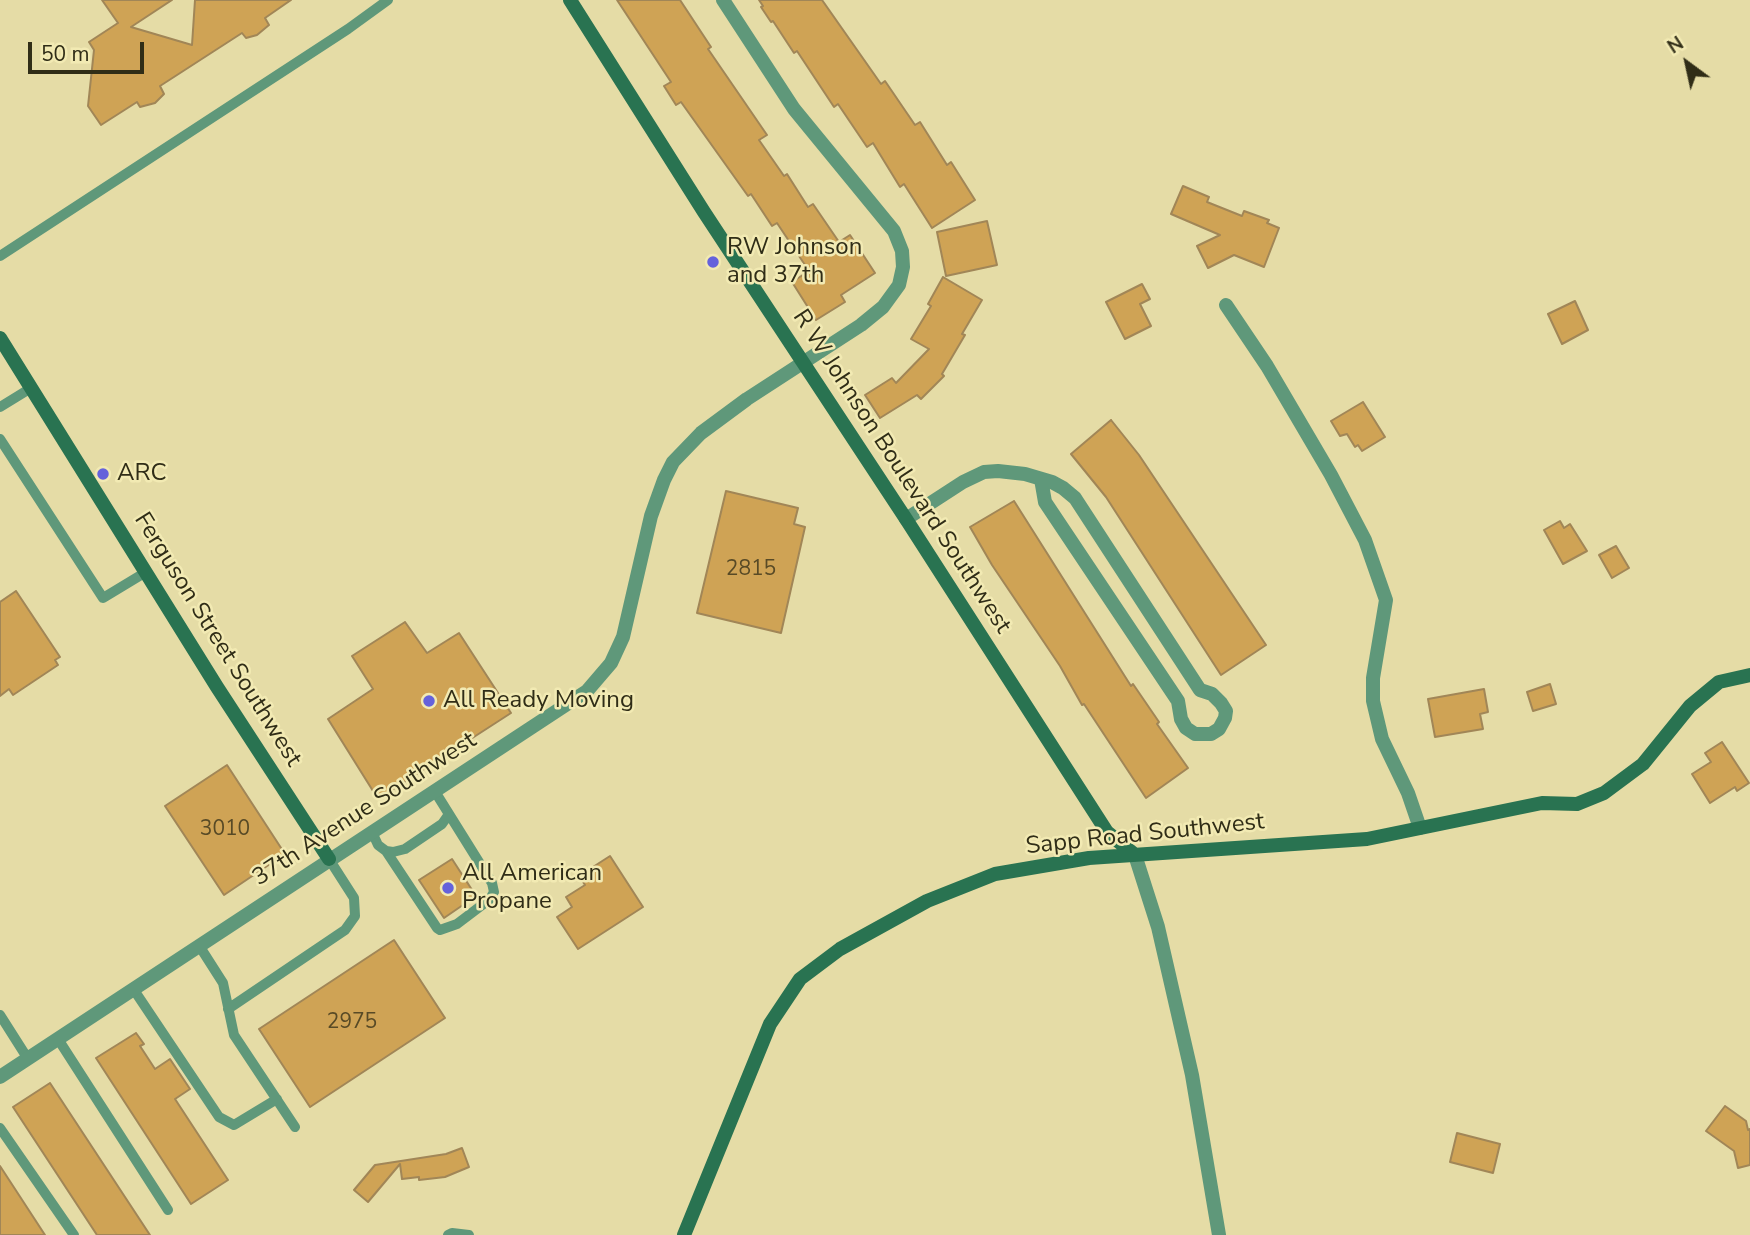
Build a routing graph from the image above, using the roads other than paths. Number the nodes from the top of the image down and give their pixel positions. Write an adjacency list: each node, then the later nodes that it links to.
1 (388, 0): 4 (lane)
2 (570, 0): 7 (street, R W Johnson Boulevard Southwest)
3 (723, 0): 7 (street, 37th Avenue Southwest)
4 (0, 256)
5 (1226, 305): 17 (street)
6 (0, 338): 8 (street, Ferguson Street Southwest)
7 (801, 362): 12 (street, R W Johnson Boulevard Southwest); 15 (street, 37th Avenue Southwest)
8 (31, 388): 9 (lane); 13 (street, Ferguson Street Southwest)
9 (0, 407)
10 (0, 439): 13 (lane)
11 (1041, 479): 11 (street); 12 (street)
12 (906, 519): 20 (street, R W Johnson Boulevard Southwest)
13 (146, 572): 21 (street, Ferguson Street Southwest)
14 (1750, 675): 17 (street, Sapp Road Southwest)
15 (434, 790): 16 (lane); 18 (street, 37th Avenue Southwest)
16 (449, 814): 19 (lane); 19 (lane)
17 (1420, 828): 20 (street, Sapp Road Southwest)
18 (372, 832): 19 (lane); 21 (street, 37th Avenue Southwest)
19 (386, 850)
20 (1135, 855): 36 (street, Sapp Road Southwest); 37 (street)
21 (330, 859): 22 (street, 37th Avenue Southwest); 24 (lane)
22 (200, 947): 23 (street, 37th Avenue Southwest); 24 (lane)
23 (134, 990): 26 (street, 37th Avenue Southwest); 29 (lane)
24 (228, 1009): 29 (lane)
25 (0, 1015): 27 (lane)
26 (58, 1039): 27 (street, 37th Avenue Southwest); 32 (lane)
27 (28, 1059): 28 (street, 37th Avenue Southwest)
28 (0, 1077)
29 (277, 1099): 30 (lane)
30 (295, 1127)
31 (0, 1128): 33 (lane)
32 (168, 1210)
33 (74, 1235)
34 (448, 1235): 35 (lane)
35 (469, 1235)
36 (684, 1235)
37 (1219, 1235)

